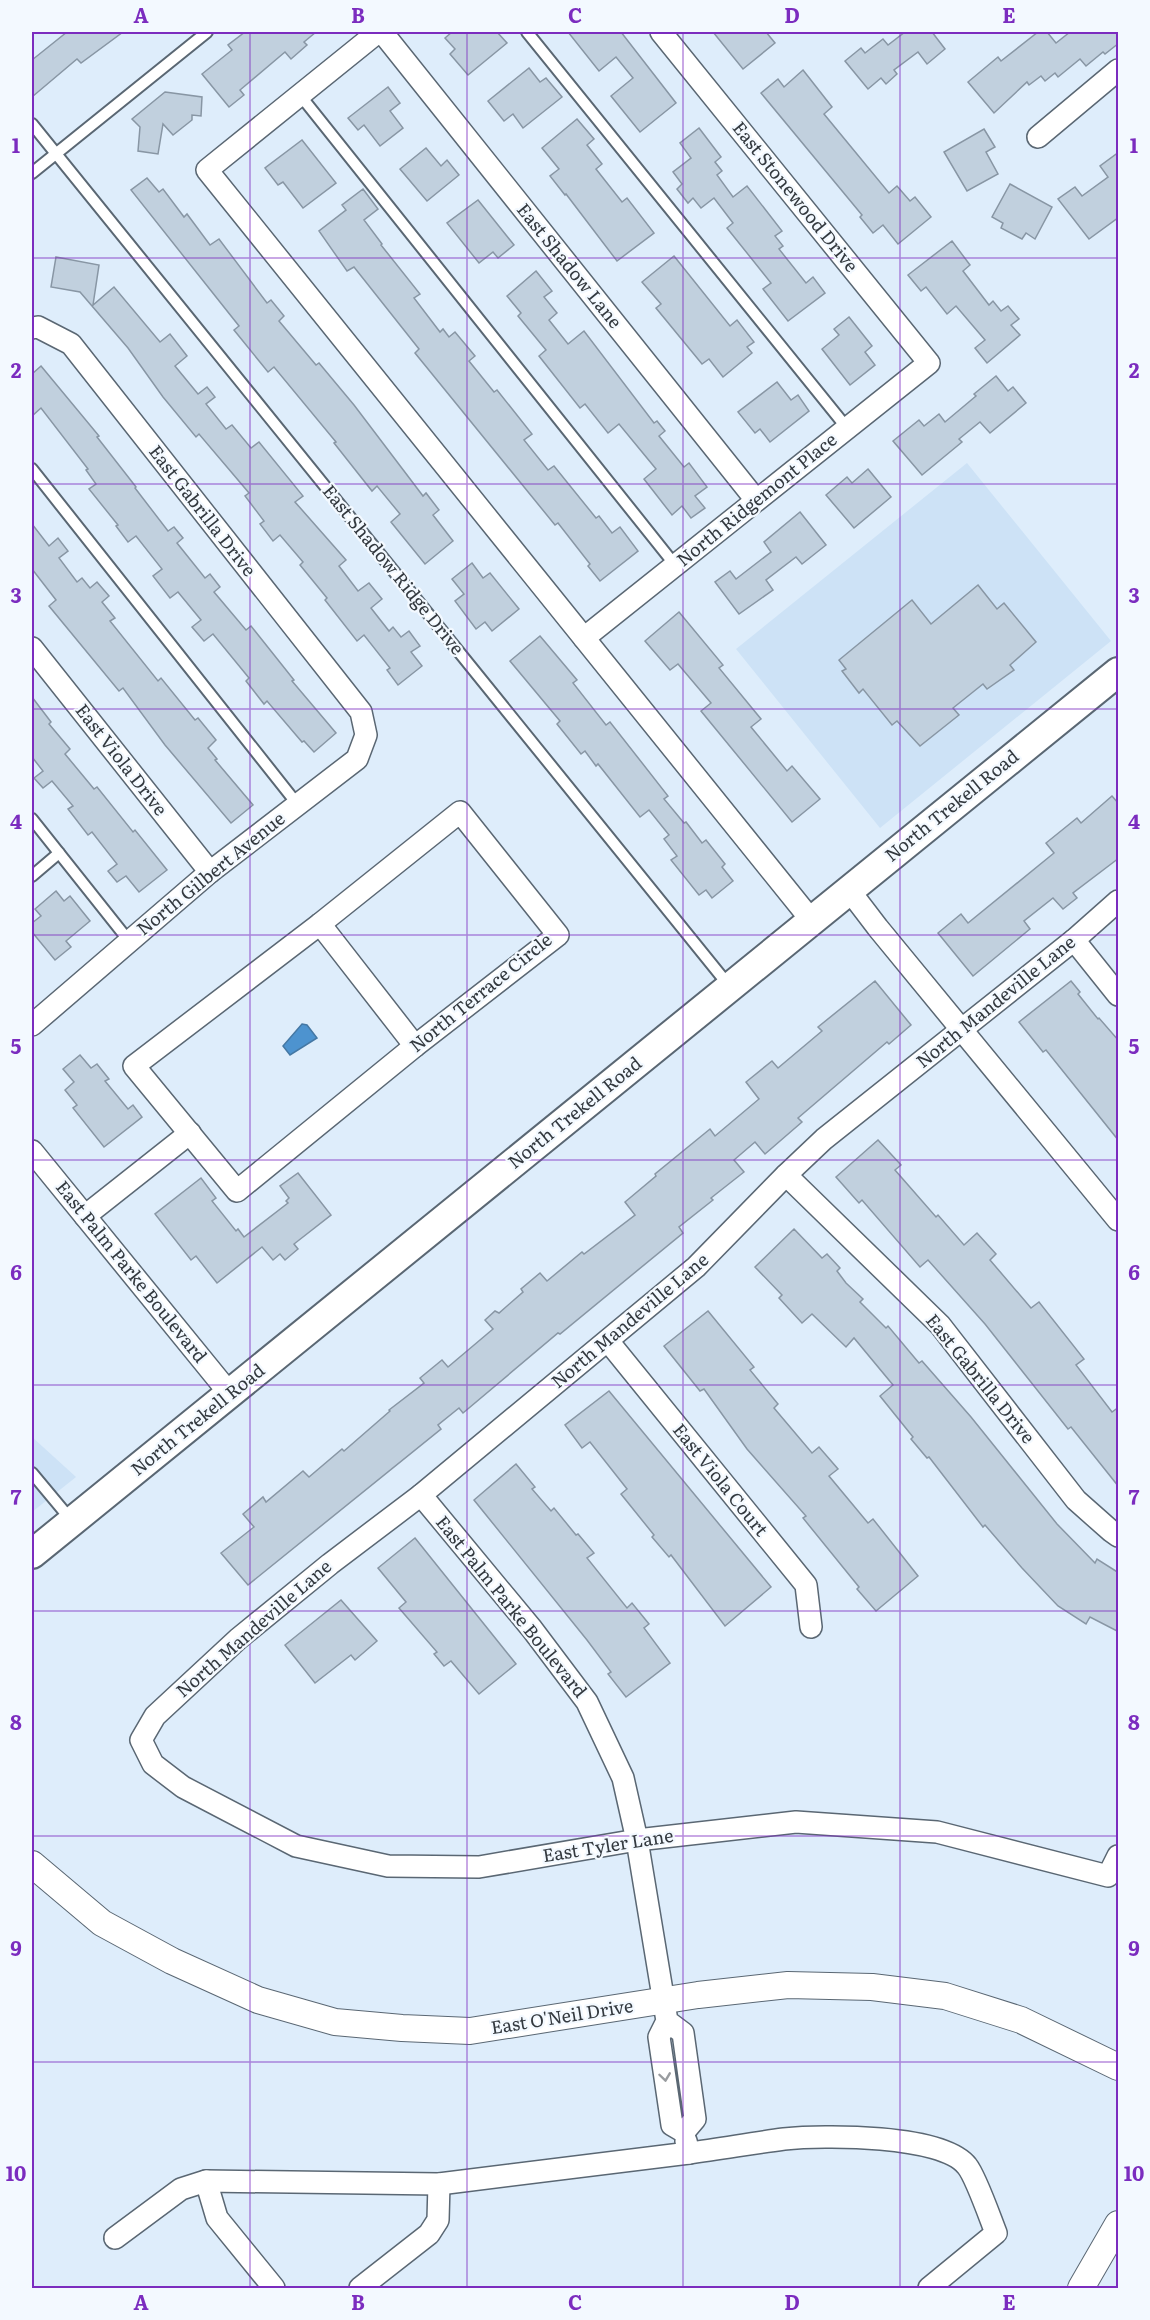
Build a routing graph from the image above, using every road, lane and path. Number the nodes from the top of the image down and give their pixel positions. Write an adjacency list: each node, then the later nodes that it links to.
1 (207, 32): 10 (lane)
2 (378, 32): 7 (street)
3 (382, 32): 16 (street, East Shadow Lane)
4 (527, 32): 14 (lane)
5 (661, 32): 13 (street, East Stonewood Drive)
6 (1119, 70): 9 (street)
7 (300, 95): 17 (lane); 18 (street)
8 (32, 124): 10 (lane, East Shadow Ridge Drive)
9 (1038, 137)
10 (56, 153): 11 (lane); 33 (lane, East Shadow Ridge Drive)
11 (32, 173)
12 (32, 328): 21 (street, East Gabrilla Drive)
13 (928, 363): 14 (street, North Ridgemont Place)
14 (847, 428): 16 (street, North Ridgemont Place)
15 (32, 469): 22 (lane)
16 (756, 500): 17 (street, North Ridgemont Place)
17 (675, 565): 18 (street, North Ridgemont Place)
18 (585, 638): 29 (street)
19 (32, 648): 25 (street, East Viola Drive)
20 (1119, 672): 27 (main road, North Trekell Road)
21 (360, 712): 22 (street, North Gilbert Avenue)
22 (298, 804): 25 (street, North Gilbert Avenue)
23 (32, 819): 24 (lane)
24 (59, 853): 26 (lane); 32 (lane)
25 (210, 872): 32 (street, North Gilbert Avenue)
26 (32, 876)
27 (849, 890): 29 (main road, North Trekell Road); 36 (street)
28 (1119, 901): 31 (street, North Mandeville Lane)
29 (812, 921): 33 (main road, North Trekell Road)
30 (320, 924): 37 (street); 37 (street, North Terrace Circle); 38 (street, North Terrace Circle)
31 (1074, 940): 34 (street); 36 (street, North Mandeville Lane)
32 (129, 941): 35 (street, North Gilbert Avenue)
33 (730, 987): 44 (main road, North Trekell Road)
34 (1119, 995)
35 (32, 1025)
36 (962, 1030): 40 (street, North Mandeville Lane); 42 (street)
37 (416, 1046): 38 (street, North Terrace Circle)
38 (190, 1133): 41 (street)
39 (32, 1150): 41 (street, East Palm Parke Boulevard)
40 (786, 1175): 43 (street, North Mandeville Lane); 48 (street, East Gabrilla Drive)
41 (85, 1216): 44 (street, East Palm Parke Boulevard)
42 (1119, 1220)
43 (608, 1341): 46 (street, North Mandeville Lane); 50 (street, East Viola Court)
44 (230, 1394): 47 (main road, North Trekell Road)
45 (32, 1473): 47 (lane)
46 (421, 1495): 51 (street, North Mandeville Lane); 52 (street, East Palm Parke Boulevard)
47 (73, 1521): 49 (main road, North Trekell Road)
48 (1119, 1536)
49 (32, 1554)
50 (811, 1627)
51 (141, 1740): 52 (street, East Tyler Lane)
52 (637, 1840): 53 (street, East Tyler Lane); 55 (street, East Palm Parke Boulevard)
53 (1119, 1856)
54 (32, 1864): 55 (street, East O'Neil Drive)
55 (665, 2011): 56 (street, East O'Neil Drive); 57 (street)
56 (1119, 2067)
57 (689, 2153): 59 (street); 64 (street)
58 (206, 2181): 59 (street); 61 (street); 62 (street)
59 (439, 2184): 63 (street)
60 (1119, 2224): 65 (street)
61 (115, 2238)
62 (274, 2289)
63 (360, 2289)
64 (929, 2289)
65 (1081, 2289)

